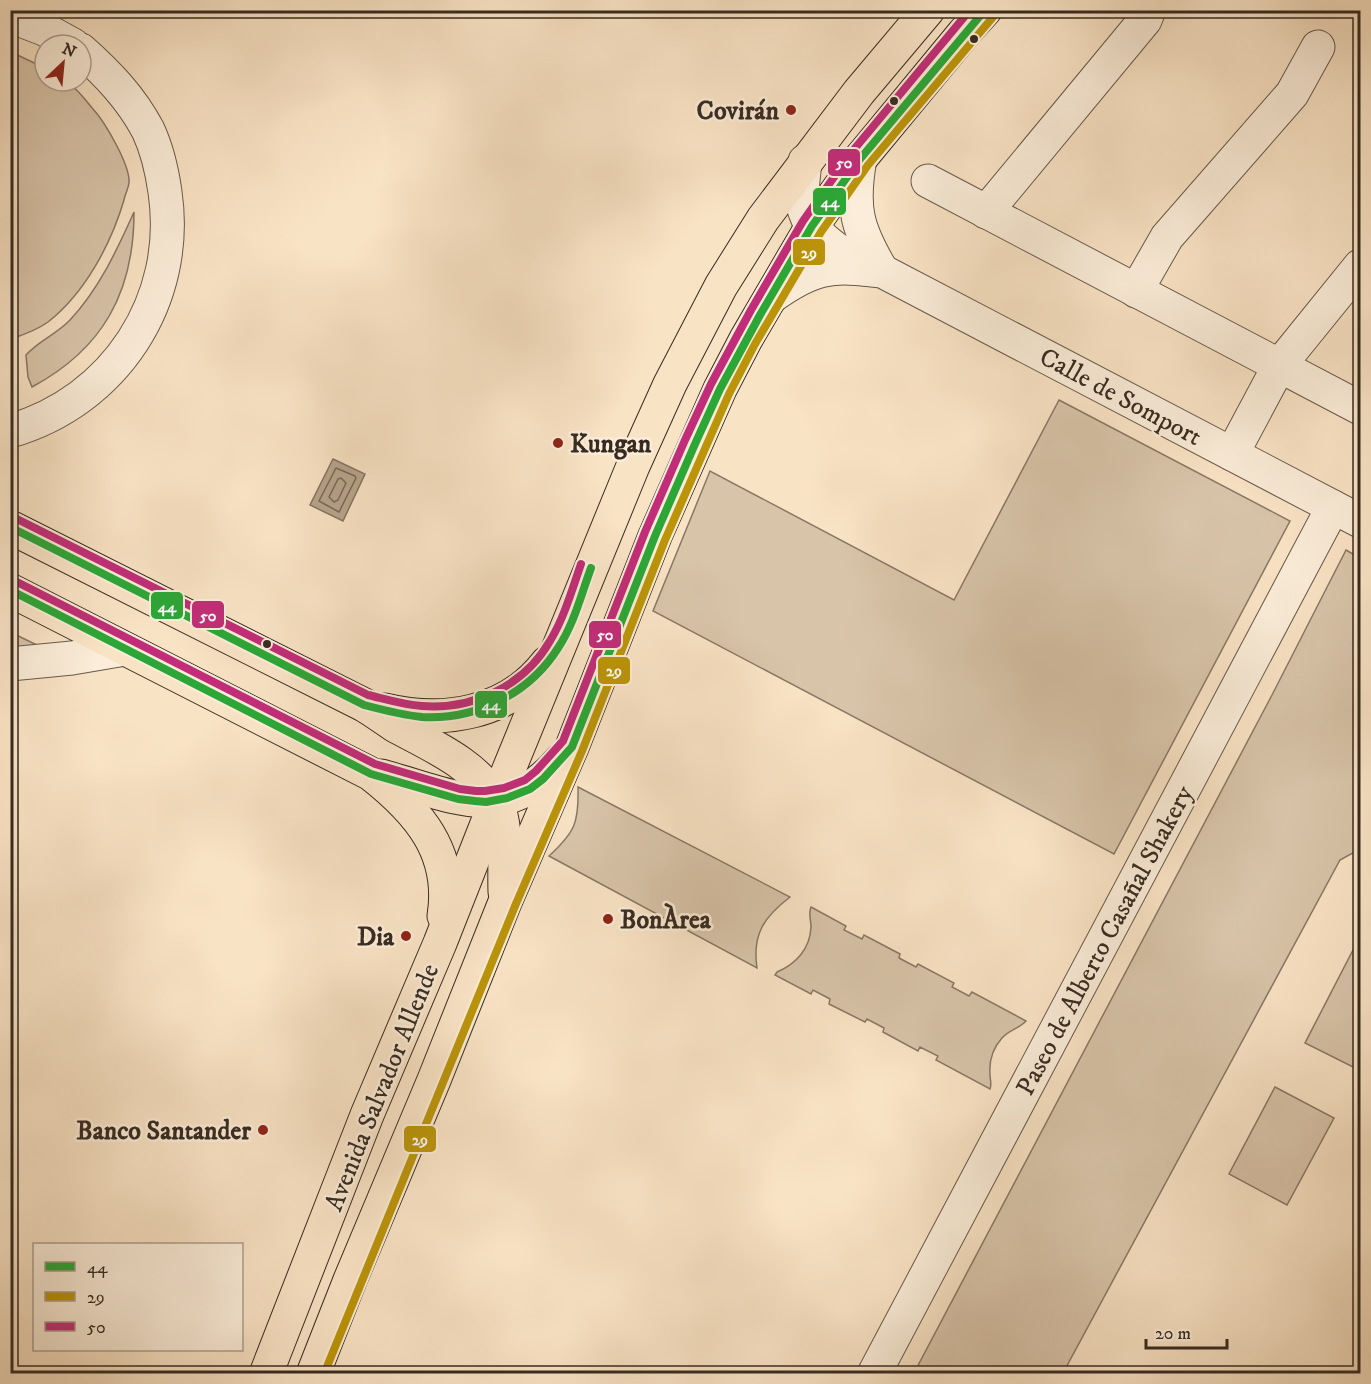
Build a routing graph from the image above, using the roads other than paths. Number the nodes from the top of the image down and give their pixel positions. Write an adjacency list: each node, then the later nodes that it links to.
1 (928, 10): 9 (main road, Avenida Salvador Allende)
2 (985, 10): 8 (main road, Avenida Salvador Allende)
3 (1149, 10): 11 (street)
4 (10, 16): 5 (street)
5 (53, 33)
6 (1318, 47): 15 (street)
7 (93, 61): 19 (street)
8 (860, 159): 12 (main road, Avenida Salvador Allende); 14 (street)
9 (805, 161): 12 (street); 24 (main road, Avenida Salvador Allende)
10 (928, 181): 11 (street)
11 (986, 212): 15 (street)
12 (812, 226): 14 (street); 16 (main road, Avenida Salvador Allende)
13 (1360, 267): 17 (street)
14 (874, 270): 16 (street, Calle de Somport); 20 (street, Calle de Somport)
15 (1136, 291): 17 (street)
16 (771, 297): 28 (main road, Avenida Salvador Allende)
17 (1279, 366): 18 (street); 20 (street)
18 (1360, 408)
19 (10, 431)
20 (1232, 454): 21 (street, Calle de Somport)
21 (1347, 514): 35 (street, Paseo de Alberto Casañal Shakery)
22 (10, 527): 27 (main road)
23 (10, 590): 25 (main road)
24 (559, 648): 27 (main road); 30 (main road, Avenida Salvador Allende)
25 (125, 649): 26 (street); 29 (main road)
26 (10, 664)
27 (364, 705): 30 (main road)
28 (572, 747): 30 (main road, Avenida Salvador Allende); 31 (main road, Avenida Salvador Allende)
29 (371, 774): 30 (main road); 32 (main road)
30 (496, 801): 31 (main road, Avenida Salvador Allende); 32 (main road, Avenida Salvador Allende)
31 (505, 902): 34 (main road, Avenida Salvador Allende)
32 (440, 943): 33 (main road, Avenida Salvador Allende)
33 (266, 1374)
34 (313, 1374)
35 (874, 1374)

